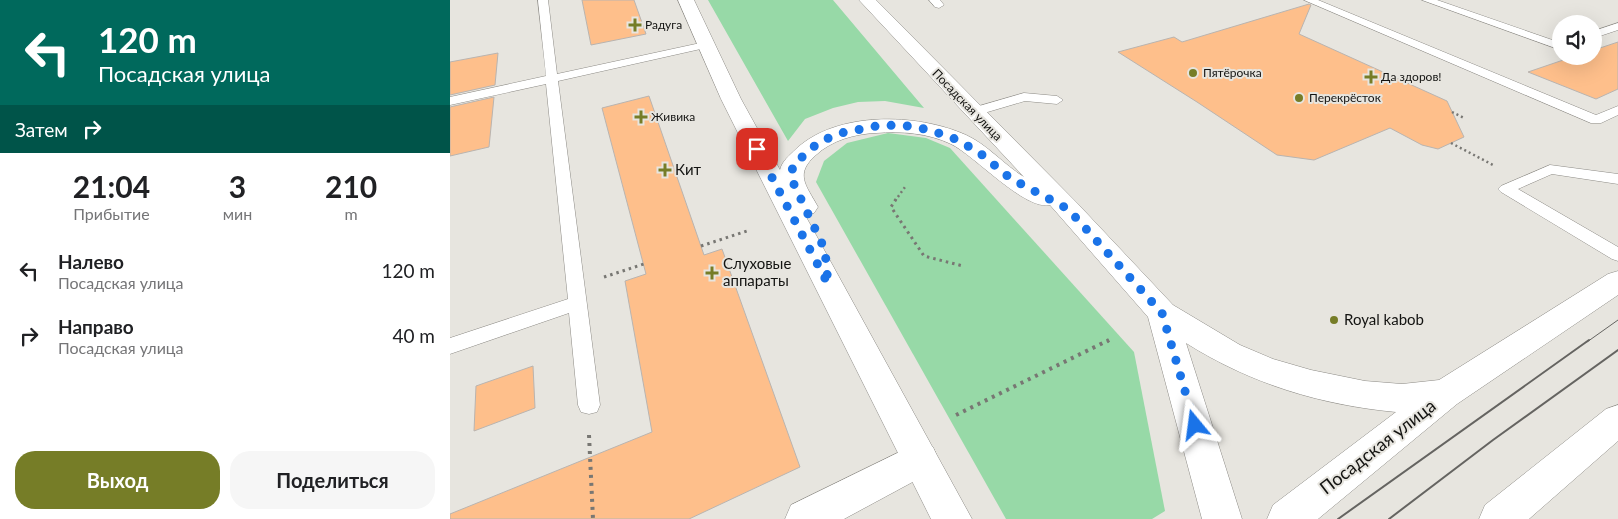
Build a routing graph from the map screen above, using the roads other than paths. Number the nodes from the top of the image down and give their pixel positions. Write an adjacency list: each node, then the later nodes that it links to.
1 (543, 0): 10 (lane)
2 (686, 0): 9 (street, Посадская улица)
3 (867, 0): 14 (street, Посадская улица)
4 (1309, 0): 13 (lane)
5 (1428, 0): 8 (lane)
6 (1618, 26): 7 (lane)
7 (1602, 32)
8 (1552, 44)
9 (705, 45): 10 (lane); 19 (street, Посадская улица)
10 (552, 78): 12 (lane); 20 (lane)
11 (1057, 100): 14 (lane)
12 (450, 101)
13 (1618, 110)
14 (974, 112): 16 (street, Посадская улица)
15 (1618, 179): 17 (lane)
16 (1068, 209): 19 (street, Посадская улица); 21 (street, Посадская улица)
17 (1618, 255)
18 (1618, 281): 23 (street)
19 (828, 284): 26 (street, Посадская улица)
20 (576, 295): 22 (lane); 24 (lane)
21 (1162, 313): 23 (street, Посадская улица); 29 (street, Посадская улица)
22 (450, 346)
23 (1444, 394): 30 (street, Посадская улица)
24 (589, 405)
25 (1618, 420): 31 (street)
26 (920, 460): 27 (street); 28 (street, Посадская улица)
27 (805, 519)
28 (952, 519)
29 (1222, 519)
30 (1287, 519)
31 (1498, 519)

